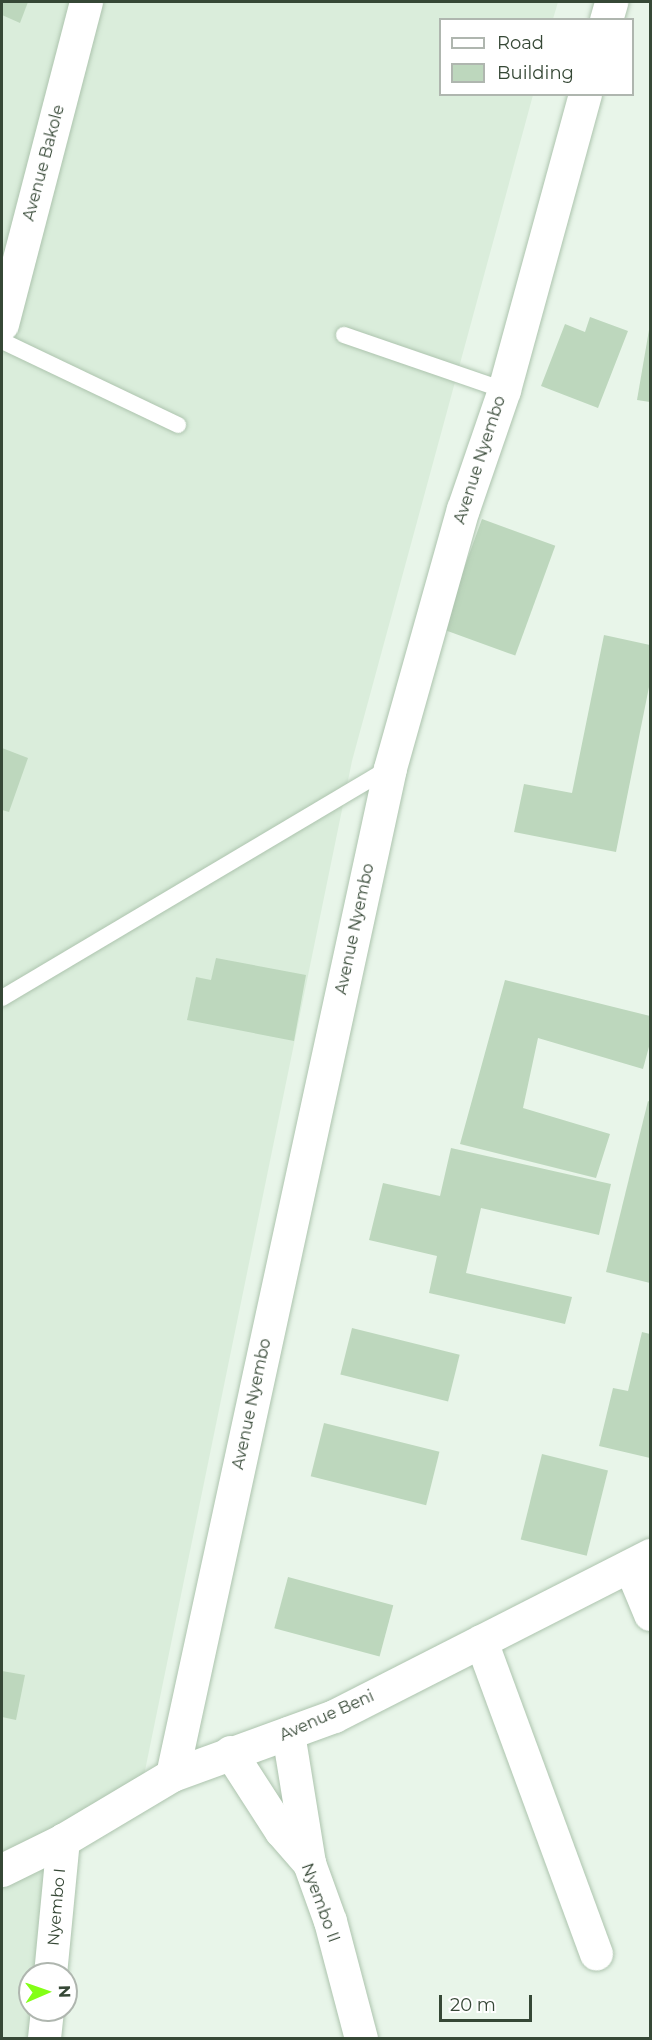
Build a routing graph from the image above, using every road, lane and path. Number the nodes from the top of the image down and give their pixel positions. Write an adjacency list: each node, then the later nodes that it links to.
1 (86, 2): 5 (street, Avenue Bakole)
2 (611, 2): 3 (street)
3 (607, 18)
4 (584, 96): 8 (street, Avenue Nyembo)
5 (2, 324)
6 (344, 335): 8 (lane)
7 (2, 341): 9 (lane)
8 (504, 390): 10 (street, Avenue Nyembo)
9 (178, 425)
10 (390, 768): 11 (lane); 17 (street, Avenue Nyembo)
11 (2, 998)
12 (640, 1561): 13 (street); 14 (street, Avenue Beni)
13 (651, 1614)
14 (481, 1641): 15 (street, Avenue Beni); 21 (street)
15 (288, 1733): 16 (street, Avenue Beni); 19 (street)
16 (230, 1752): 17 (street, Avenue Beni); 19 (street, Nyembo II)
17 (172, 1775): 18 (street, Avenue Beni)
18 (63, 1840): 20 (street, Avenue Beni); 22 (street, Nyembo I)
19 (309, 1863): 25 (street, Nyembo II)
20 (2, 1870)
21 (596, 1954)
22 (51, 1962)
23 (46, 2022): 24 (street)
24 (44, 2038)
25 (361, 2038)

